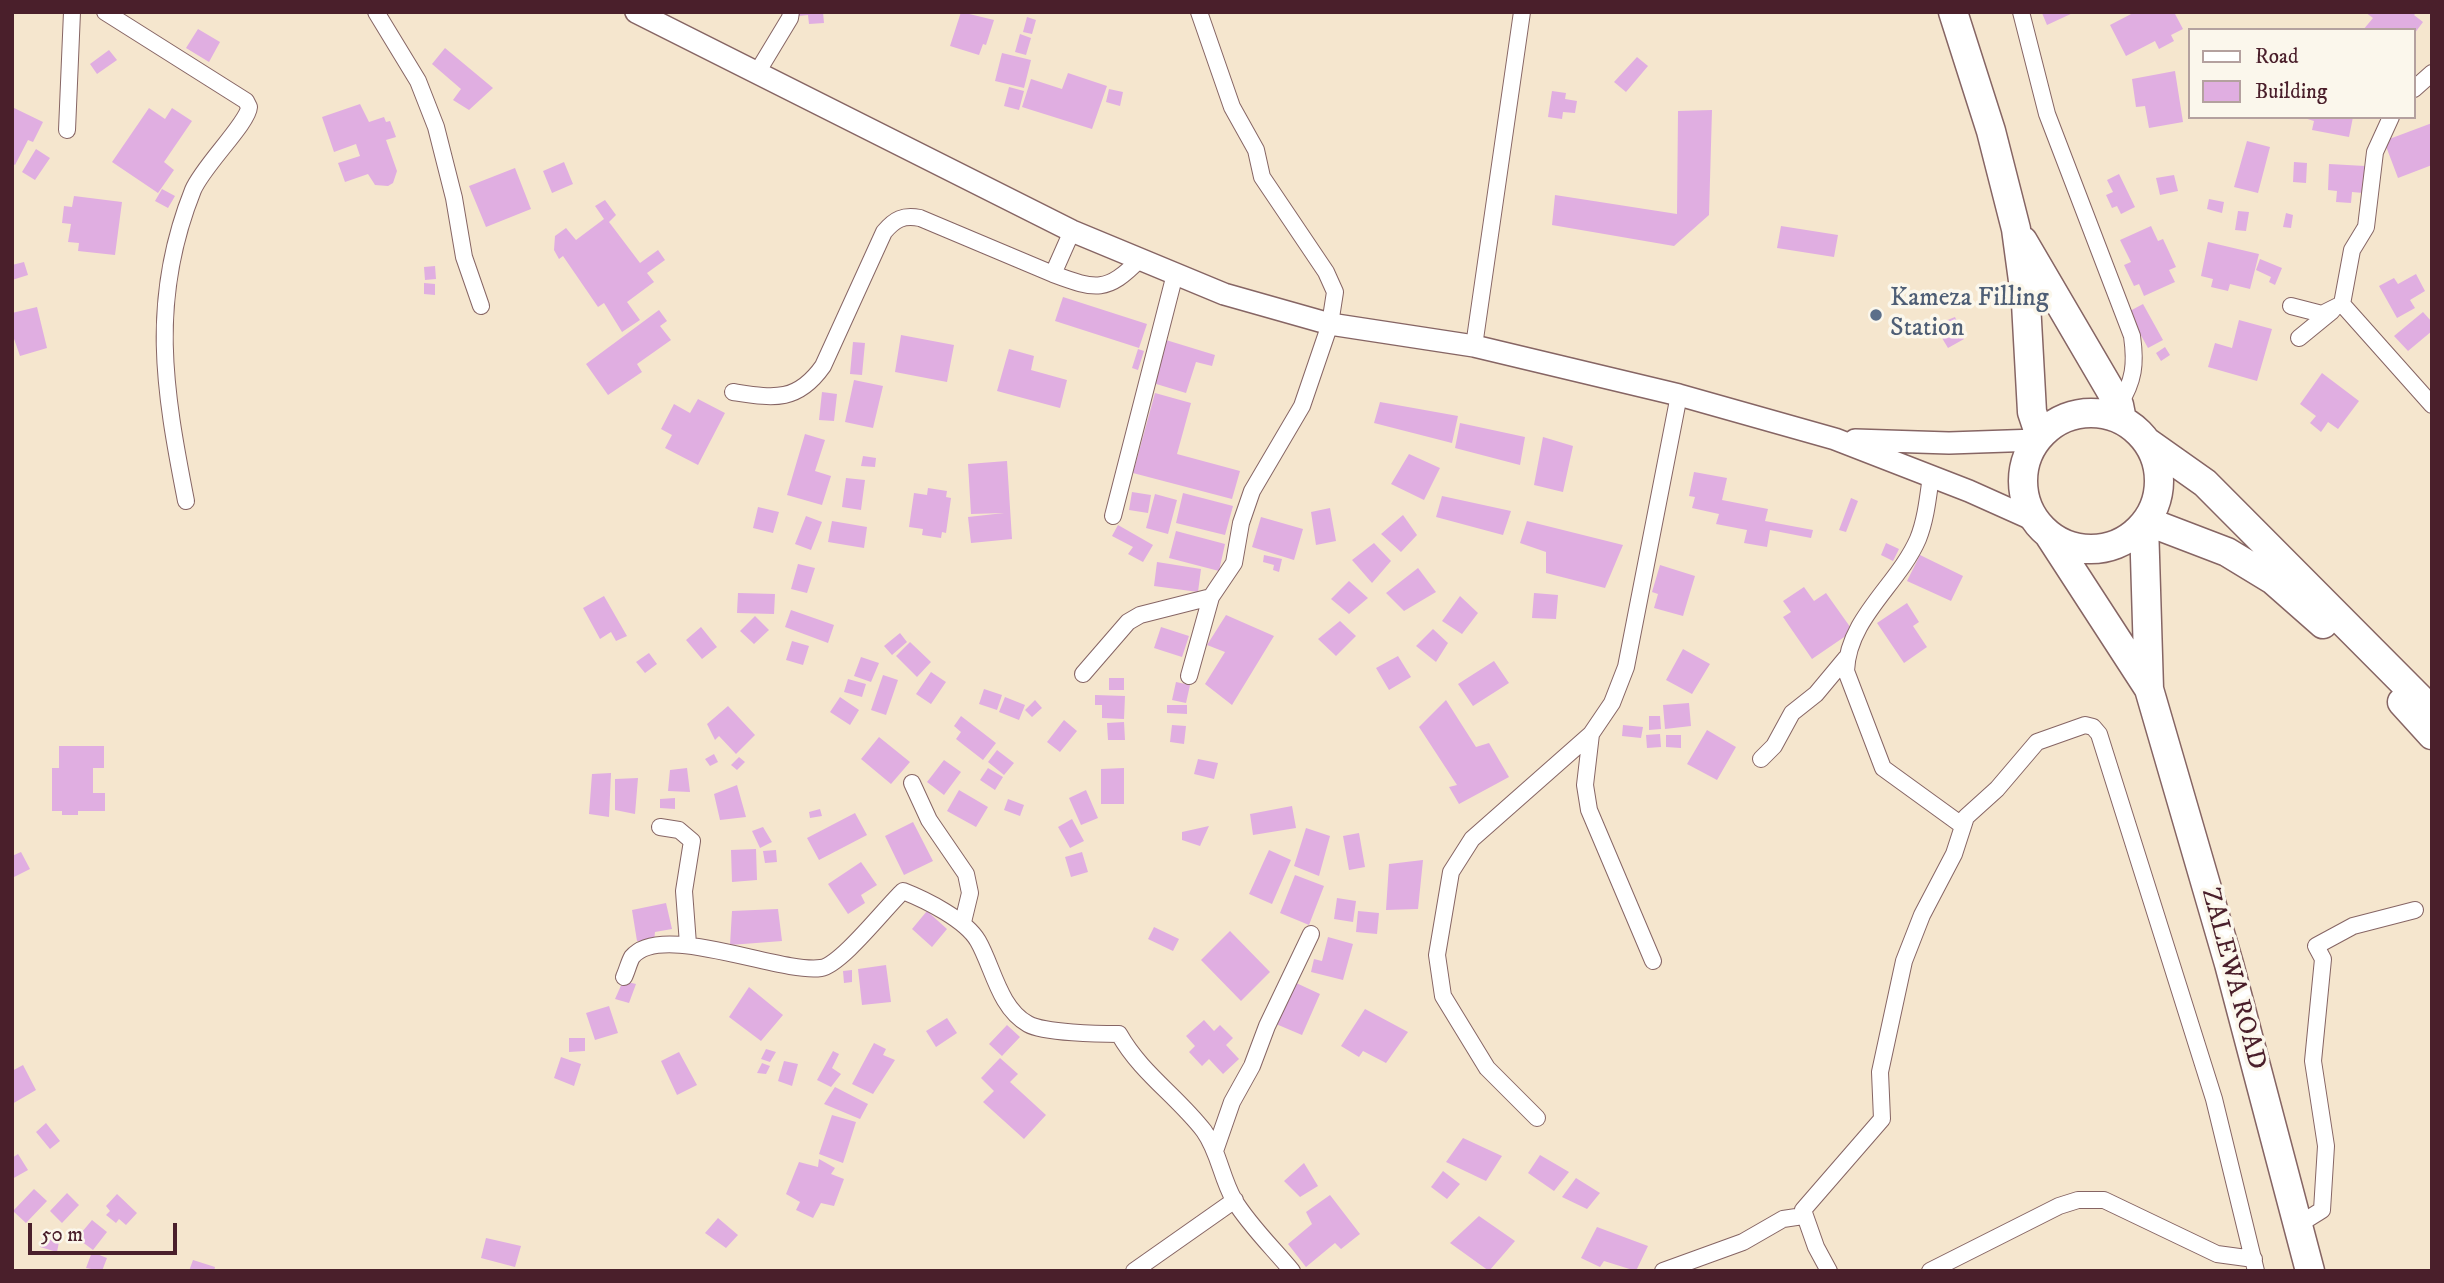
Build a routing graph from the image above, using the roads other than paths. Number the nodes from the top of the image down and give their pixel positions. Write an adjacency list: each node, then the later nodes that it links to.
1 (72, 12): 14 (street)
2 (105, 12): 34 (street)
3 (376, 12): 20 (street)
4 (636, 12): 10 (main road)
5 (791, 12): 10 (street)
6 (1199, 12): 23 (street)
7 (1522, 12): 25 (street)
8 (1953, 12): 15 (highway)
9 (2021, 12): 29 (street)
10 (758, 71): 16 (main road)
11 (2432, 72): 12 (street)
12 (2416, 87)
13 (2390, 119): 22 (street)
14 (67, 131)
15 (2016, 229): 29 (highway); 30 (highway)
16 (1072, 231): 17 (main road); 18 (street)
17 (1140, 259): 18 (street); 19 (main road)
18 (1053, 274): 26 (street)
19 (1175, 274): 23 (main road); 35 (street)
20 (481, 306)
21 (2291, 306): 22 (street)
22 (2337, 308): 24 (street); 28 (street)
23 (1330, 324): 25 (main road); 38 (street)
24 (2299, 338)
25 (1474, 346): 27 (main road)
26 (733, 392)
27 (1679, 395): 31 (main road); 44 (street)
28 (2432, 405)
29 (2120, 413): 30 (highway); 32 (highway)
30 (2039, 438): 31 (main road); 37 (highway)
31 (1835, 439): 33 (main road)
32 (2147, 442): 36 (highway); 43 (highway)
33 (1931, 476): 37 (main road); 39 (street)
34 (186, 501)
35 (1113, 516)
36 (2145, 523): 37 (highway); 42 (highway, ZALEWA ROAD); 45 (highway)
37 (2043, 528): 42 (highway, ZALEWA ROAD)
38 (1211, 597): 40 (street); 41 (street)
39 (1846, 657): 46 (street); 48 (street)
40 (1083, 674)
41 (1189, 676)
42 (2149, 689): 60 (highway, ZALEWA ROAD)
43 (2428, 700)
44 (1591, 734): 54 (street); 56 (street)
45 (2432, 734)
46 (1761, 759)
47 (912, 783): 51 (street)
48 (1963, 826): 59 (street); 62 (street)
49 (660, 827): 53 (street)
50 (2415, 910): 60 (street)
51 (963, 922): 53 (street); 57 (street)
52 (1311, 934): 57 (street)
53 (688, 944): 55 (street)
54 (1653, 961)
55 (624, 977)
56 (1537, 1118)
57 (1216, 1148): 58 (street)
58 (1234, 1200): 63 (street); 64 (street)
59 (1803, 1216): 65 (street); 66 (street)
60 (2298, 1225): 68 (highway, ZALEWA ROAD)
61 (1962, 1264): 62 (street); 67 (street)
62 (2255, 1265)
63 (1134, 1271)
64 (1292, 1271)
65 (1663, 1271)
66 (1829, 1271)
67 (1930, 1271)
68 (2310, 1271)

